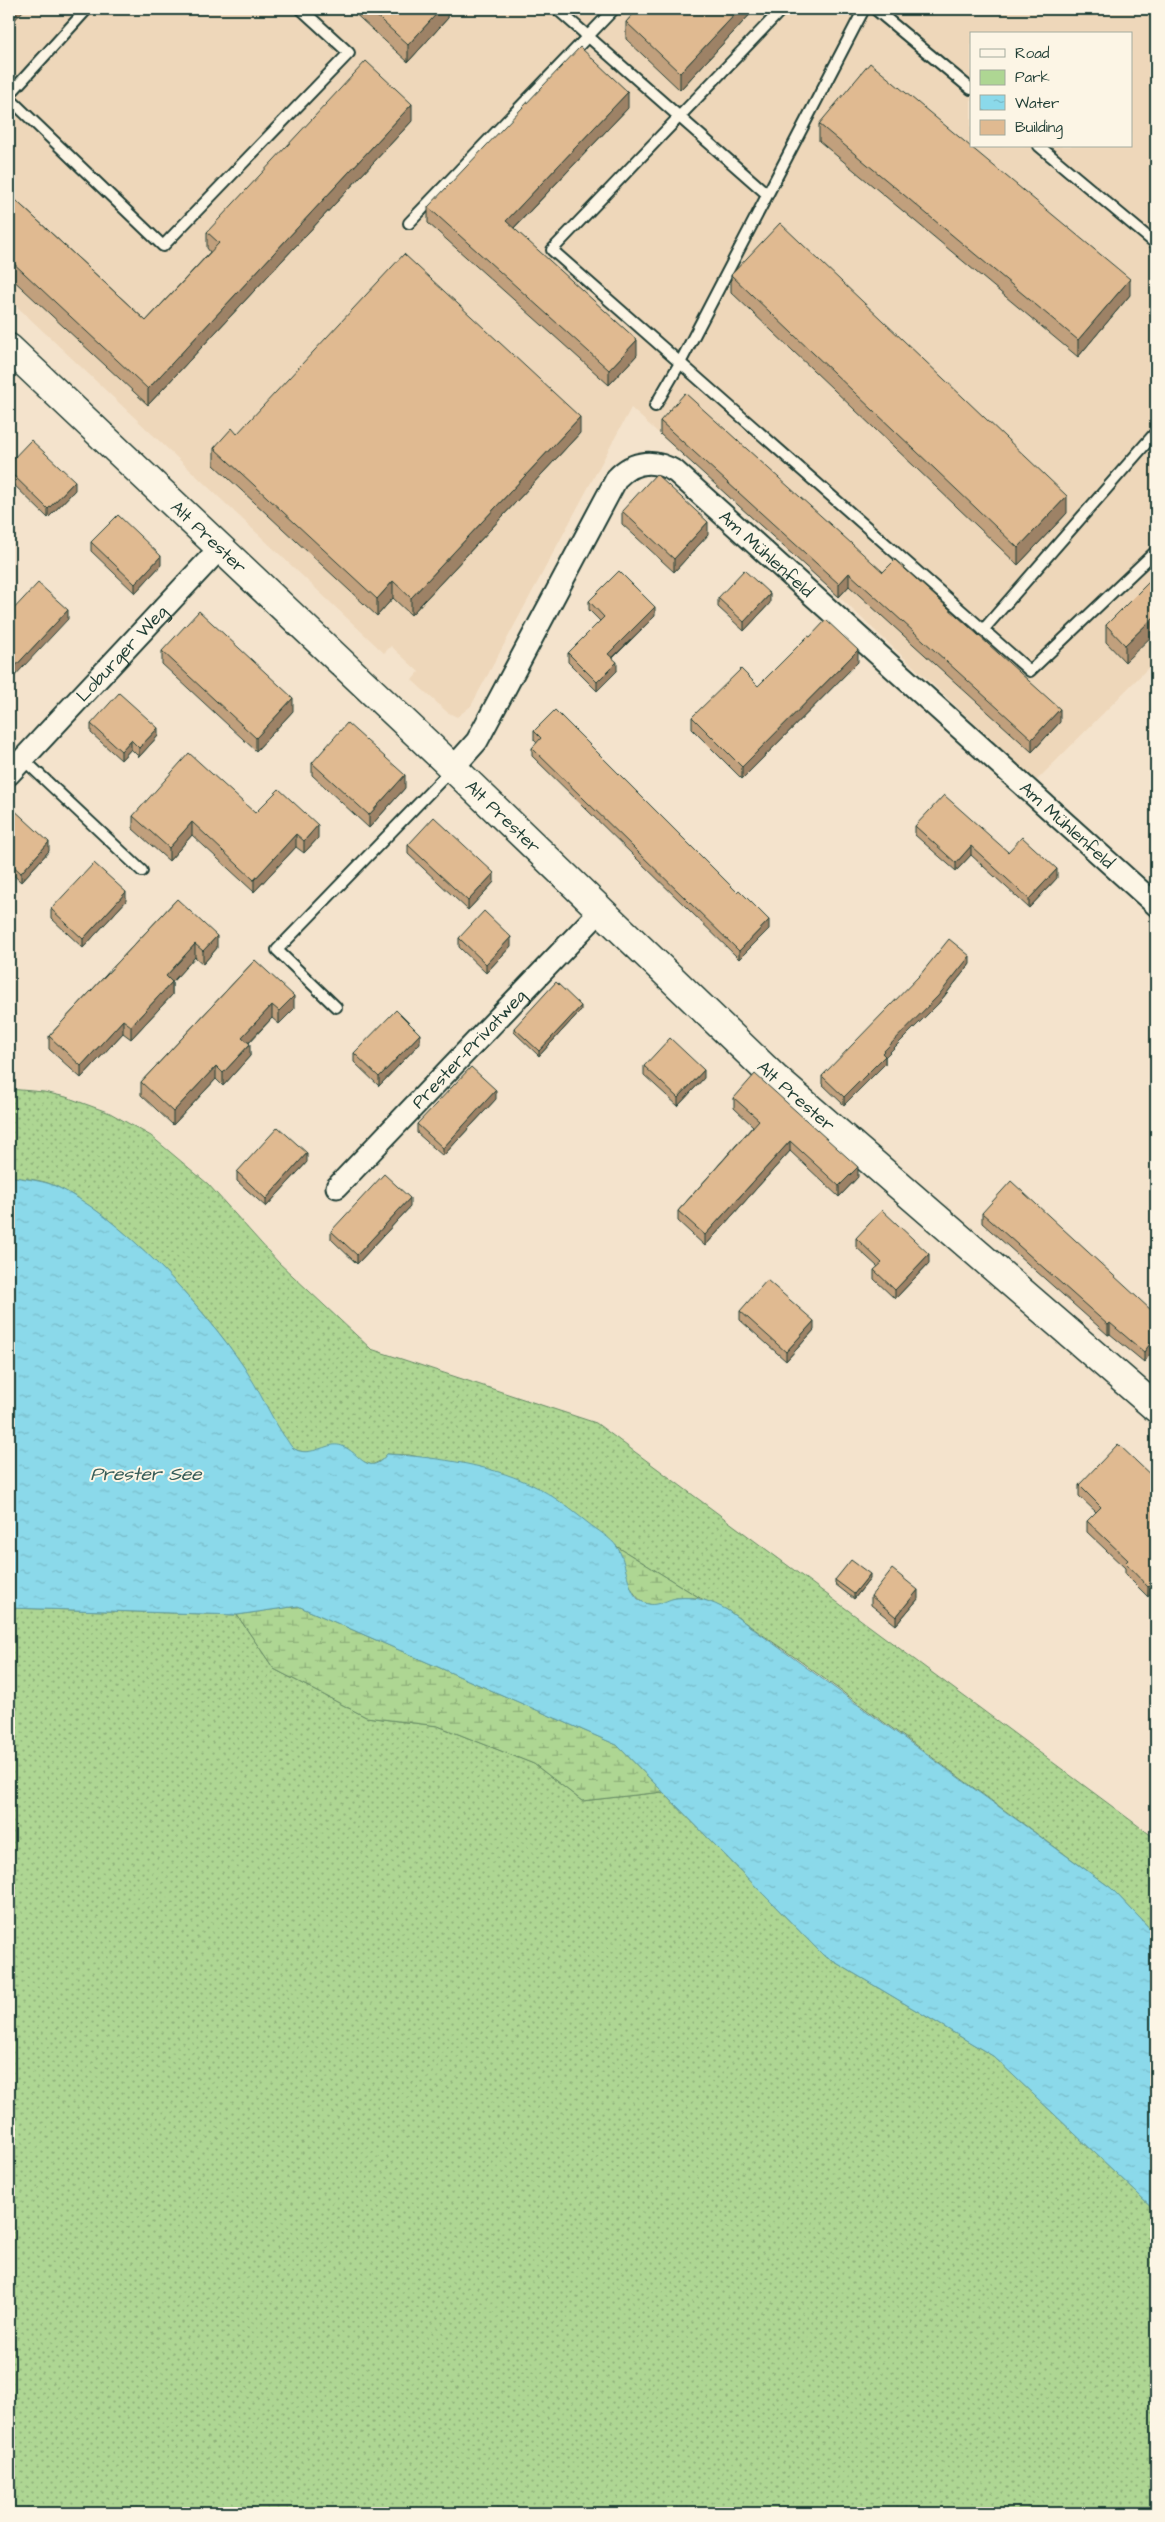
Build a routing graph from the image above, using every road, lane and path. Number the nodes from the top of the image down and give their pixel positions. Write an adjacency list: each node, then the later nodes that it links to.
1 (87, 9): 10 (lane)
2 (301, 9): 10 (lane)
3 (557, 9): 8 (lane)
4 (614, 9): 8 (lane)
5 (782, 9): 11 (lane)
6 (864, 9): 13 (lane)
7 (875, 9): 9 (lane)
8 (589, 35): 11 (lane); 14 (lane)
9 (970, 88)
10 (9, 97)
11 (680, 116): 13 (lane); 17 (lane)
12 (1041, 148): 15 (lane)
13 (767, 194): 17 (lane)
14 (409, 223)
15 (1156, 244)
16 (9, 348): 20 (main road, Alt Prester)
17 (680, 363): 18 (lane); 22 (lane)
18 (654, 406)
19 (1156, 432): 22 (lane)
20 (220, 548): 23 (street, Loburger Weg); 24 (main road, Alt Prester)
21 (1156, 551): 22 (lane)
22 (983, 630)
23 (16, 766): 25 (lane, Loburger Weg)
24 (453, 768): 26 (street, Am Mühlenfeld); 27 (main road, Alt Prester); 28 (lane, Alt Prester)
25 (142, 871)
26 (1156, 904)
27 (601, 910): 29 (street, Prester-Privatweg); 30 (main road, Alt Prester)
28 (336, 1007)
29 (337, 1187)
30 (1156, 1408)

